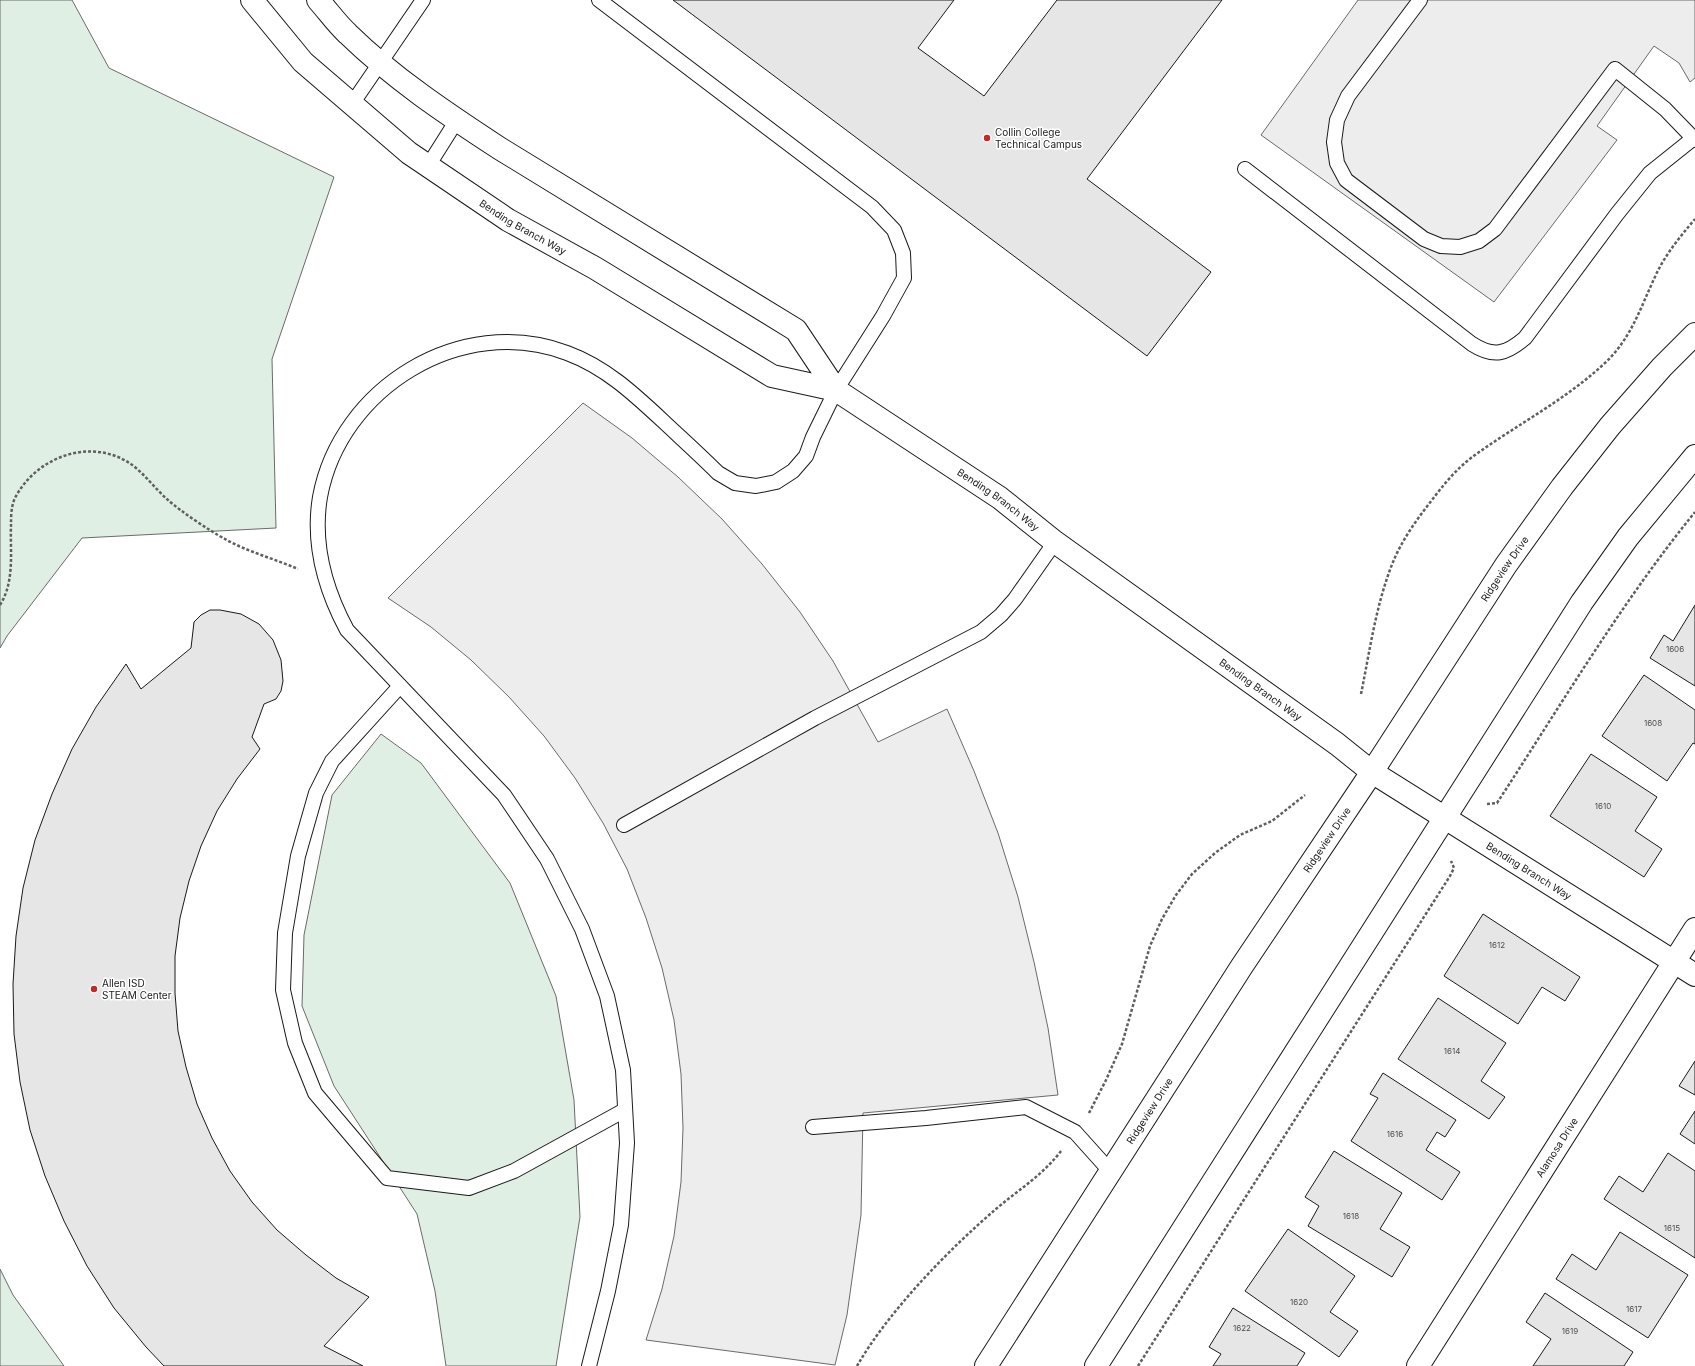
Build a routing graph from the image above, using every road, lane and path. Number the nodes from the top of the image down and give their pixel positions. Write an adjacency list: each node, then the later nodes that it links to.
1 (252, 0): 7 (street, Bending Branch Way)
2 (318, 0): 6 (street, Bending Branch Way)
3 (423, 0): 6 (lane)
4 (599, 0): 14 (lane)
5 (1420, 0): 9 (lane)
6 (380, 62): 7 (lane); 8 (street, Bending Branch Way)
7 (352, 104): 10 (street, Bending Branch Way)
8 (457, 120): 10 (lane); 14 (street, Bending Branch Way)
9 (1695, 139): 11 (lane)
10 (428, 166): 14 (street, Bending Branch Way)
11 (1245, 169)
12 (1695, 219): 21 (path)
13 (1695, 334): 22 (street, Ridgeview Drive)
14 (836, 390): 17 (street, Bending Branch Way); 18 (lane)
15 (1695, 456): 25 (street)
16 (1695, 512): 24 (path)
17 (1055, 542): 22 (street, Bending Branch Way); 26 (lane)
18 (325, 580): 19 (path); 20 (lane)
19 (0, 605)
20 (400, 686): 31 (lane); 31 (lane)
21 (1361, 694)
22 (1372, 772): 25 (street, Bending Branch Way); 34 (street, Ridgeview Drive)
23 (1305, 795): 33 (path)
24 (1497, 803)
25 (1444, 818): 29 (street, Bending Branch Way); 38 (street)
26 (624, 825)
27 (1454, 868): 39 (path)
28 (1695, 929): 29 (street, Alamosa Drive)
29 (1674, 962): 30 (street, Bending Branch Way); 40 (street, Alamosa Drive)
30 (1695, 975)
31 (625, 1110): 35 (lane)
32 (813, 1127): 33 (lane)
33 (1075, 1132): 34 (lane); 36 (path)
34 (1110, 1171): 37 (street, Ridgeview Drive)
35 (589, 1366)
36 (857, 1366)
37 (986, 1366)
38 (1096, 1366)
39 (1138, 1366)
40 (1418, 1366)

